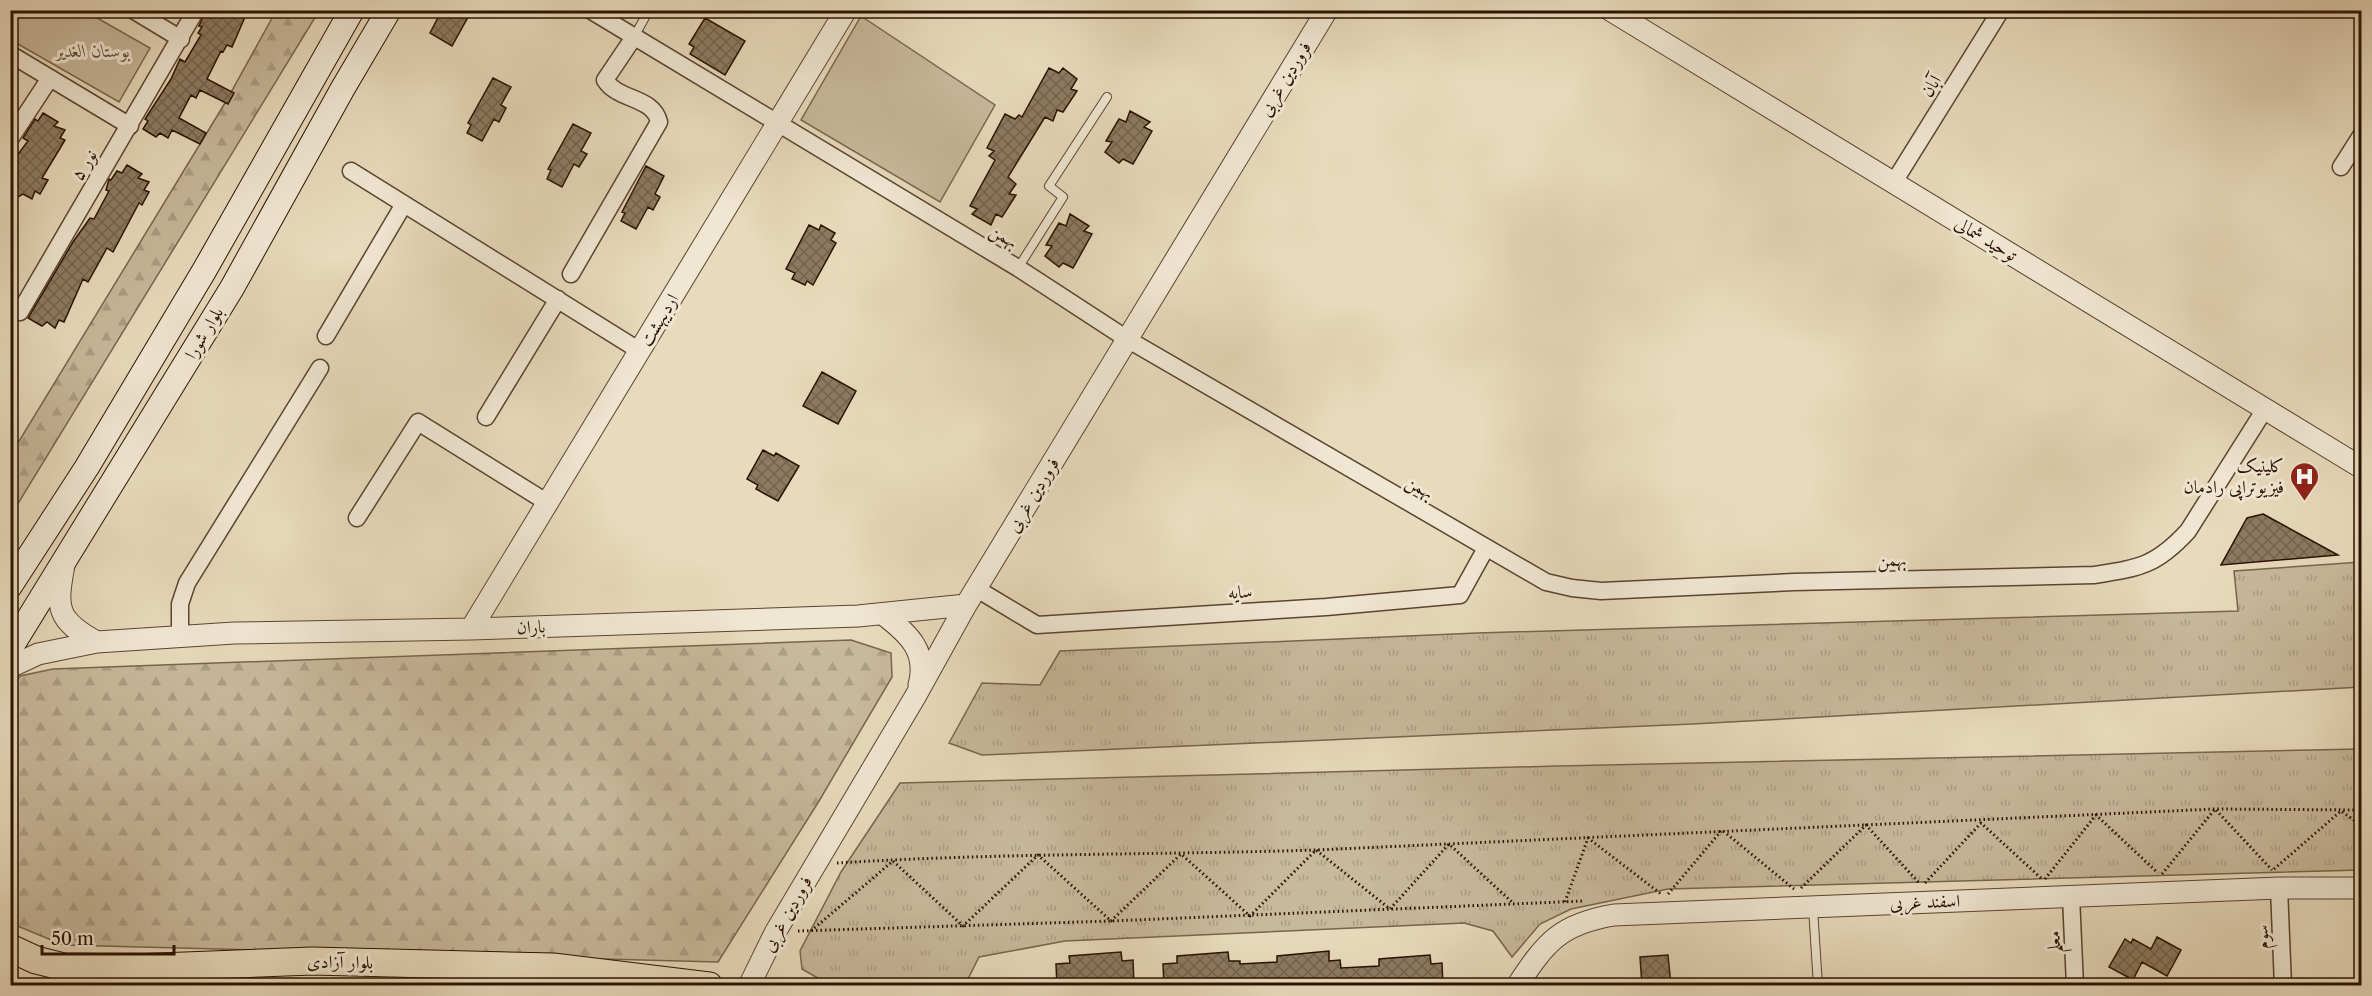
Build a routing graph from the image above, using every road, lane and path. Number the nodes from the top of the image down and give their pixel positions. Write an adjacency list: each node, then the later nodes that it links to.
1 (133, 10): 12 (street)
2 (196, 10): 12 (street, نور ۵)
3 (352, 10): 39 (main road, بلوار شورا)
4 (389, 10): 38 (main road, بلوار شورا)
5 (590, 10): 11 (street, بهمن)
6 (649, 10): 11 (lane)
7 (846, 10): 16 (street, اردیبهشت)
8 (1610, 10): 22 (street, توحید شمالی)
9 (2001, 10): 22 (street, آبان)
10 (1318, 13): 29 (street, فروردین غربی)
11 (634, 37): 16 (street, بهمن); 25 (street)
12 (181, 39): 17 (street, نور ۵)
13 (10, 54): 14 (street)
14 (50, 78): 17 (street); 19 (street)
15 (1107, 97): 24 (lane)
16 (779, 123): 24 (street, بهمن); 30 (street, اردیبهشت)
17 (130, 126): 27 (street, نور ۵)
18 (2361, 134): 20 (street)
19 (10, 139)
20 (2341, 167)
21 (351, 171): 23 (street)
22 (1894, 182): 32 (street, توحید شمالی)
23 (404, 204): 26 (street); 28 (street)
24 (1018, 268): 29 (street, بهمن)
25 (571, 274)
26 (558, 299): 30 (street); 33 (street)
27 (15, 309)
28 (326, 336)
29 (1127, 339): 37 (street, بهمن); 40 (street, فروردین غربی)
30 (640, 351): 35 (street, اردیبهشت)
31 (320, 368): 43 (street)
32 (2265, 409): 34 (street, توحید شمالی); 37 (street, بهمن)
33 (486, 417)
34 (2361, 468)
35 (548, 503): 36 (street); 42 (street, اردیبهشت)
36 (357, 518)
37 (1486, 548): 40 (street, سایه)
38 (65, 560): 44 (street); 45 (main road, بلوار شورا)
39 (10, 586)
40 (971, 597): 41 (street, باران); 47 (street, فروردین غربی)
41 (884, 615): 42 (street, باران); 47 (street)
42 (471, 629): 43 (street, باران)
43 (180, 637): 44 (street, باران)
44 (97, 642): 46 (street, باران)
45 (10, 649)
46 (10, 667)
47 (915, 697): 61 (street, فروردین غربی)
48 (2215, 809): 50 (path); 50 (path); 51 (path); 51 (path)
49 (2361, 810): 50 (path)
50 (2341, 811): 53 (path)
51 (2096, 815): 52 (path); 52 (path)
52 (1866, 825): 54 (path); 54 (path)
53 (2361, 826)
54 (1722, 830): 55 (path); 55 (path)
55 (1588, 838): 56 (path); 65 (path)
56 (1449, 844): 57 (path); 65 (path); 67 (path)
57 (1316, 850): 58 (path); 67 (path); 68 (path)
58 (1181, 854): 59 (path); 68 (path); 69 (path)
59 (1038, 855): 60 (path); 69 (path); 70 (path)
60 (893, 861): 61 (path); 70 (path); 72 (path)
61 (814, 865): 71 (street, فروردین غربی)
62 (2280, 888): 63 (street, اسفند غربی); 64 (street, اسفند غربی); 79 (street, سوم)
63 (2361, 888)
64 (2071, 896): 66 (street, اسفند غربی); 78 (street, معلم)
65 (1514, 904): 67 (path)
66 (1813, 907): 76 (street, اسفند غربی); 77 (lane)
67 (1390, 909): 68 (path)
68 (1250, 916): 69 (path)
69 (1111, 921): 70 (path)
70 (963, 926): 72 (path)
71 (776, 931): 72 (path); 75 (street, فروردین غربی)
72 (810, 931)
73 (10, 948): 74 (main road, بلوار آزادی)
74 (709, 986)
75 (750, 986)
76 (1517, 986)
77 (1818, 986)
78 (2075, 986)
79 (2283, 986)

